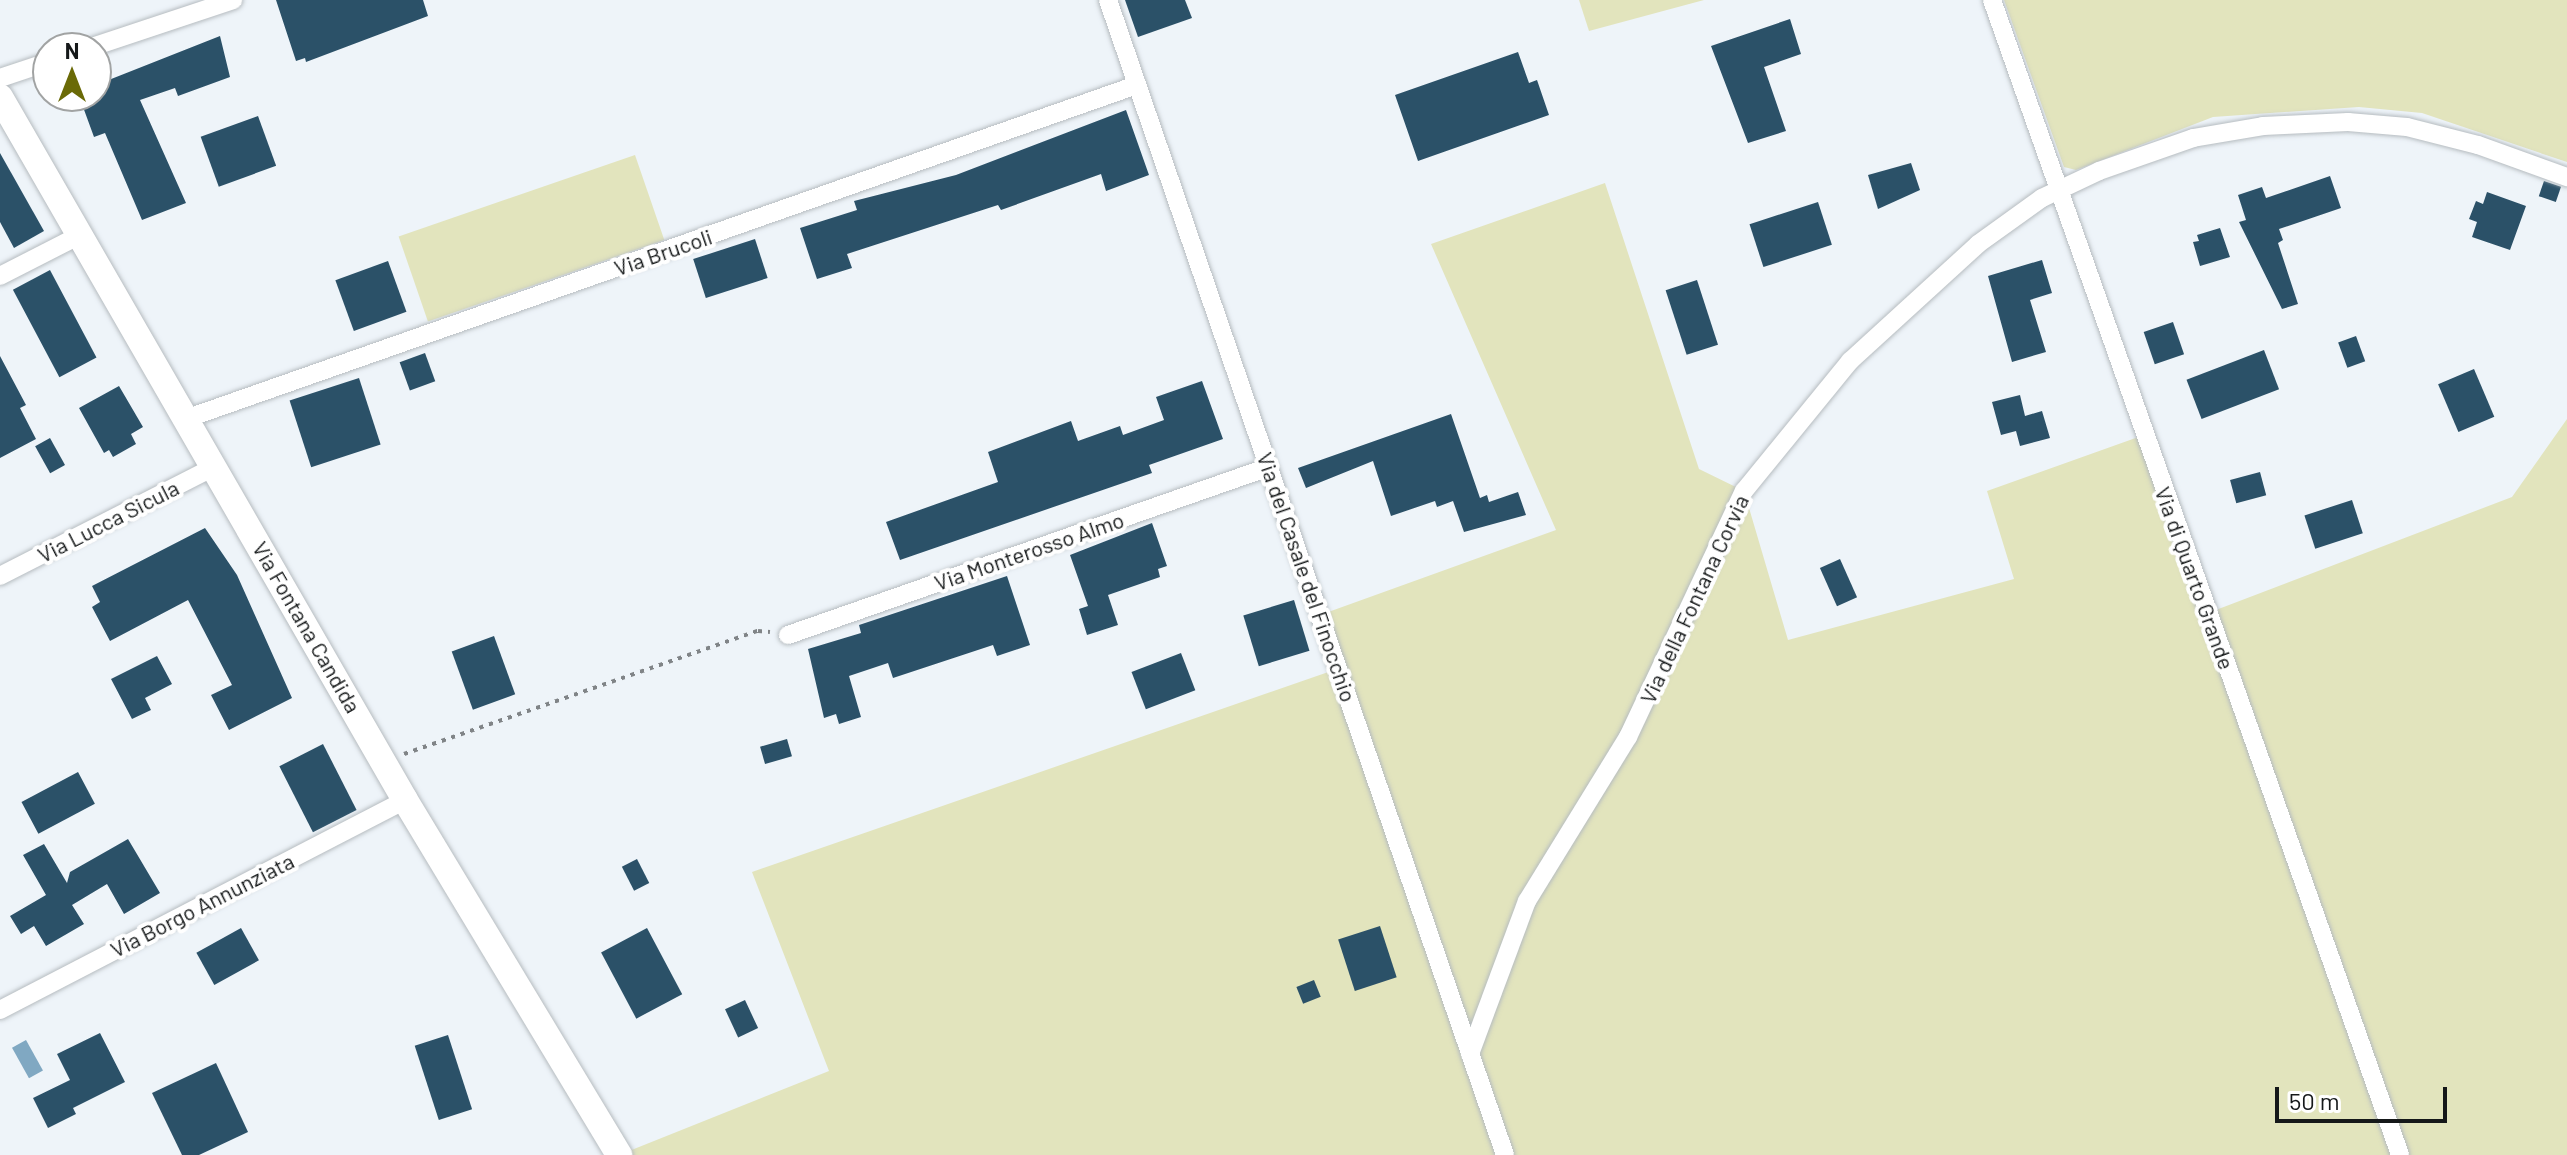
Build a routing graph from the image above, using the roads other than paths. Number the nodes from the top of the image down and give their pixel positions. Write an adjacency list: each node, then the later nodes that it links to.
1 (233, 0): 4 (street)
2 (1108, 0): 7 (street, Via del Casale del Finocchio)
3 (1992, 0): 10 (street, Via di Quarto Grande)
4 (112, 40)
5 (32, 67): 6 (street)
6 (0, 78)
7 (1137, 85): 13 (street, Via Brucoli); 15 (street, Via del Casale del Finocchio)
8 (0, 97): 11 (main road, Via Fontana Candida)
9 (2567, 177): 10 (street, Via della Fontana Corvia)
10 (2058, 189): 20 (street, Via della Fontana Corvia); 23 (street, Via di Quarto Grande)
11 (82, 234): 12 (street); 13 (main road, Via Fontana Candida)
12 (0, 276)
13 (188, 418): 14 (main road, Via Fontana Candida)
14 (216, 466): 16 (street, Via Lucca Sicula); 18 (main road, Via Fontana Candida)
15 (1269, 467): 17 (street, Via Monterosso Almo); 20 (street, Via del Casale del Finocchio)
16 (0, 576)
17 (788, 635)
18 (405, 800): 19 (street, Via Borgo Annunziata); 21 (main road, Via Fontana Candida)
19 (0, 1010)
20 (1470, 1054): 22 (street, Via del Casale del Finocchio)
21 (615, 1154)
22 (1505, 1155)
23 (2400, 1155)

